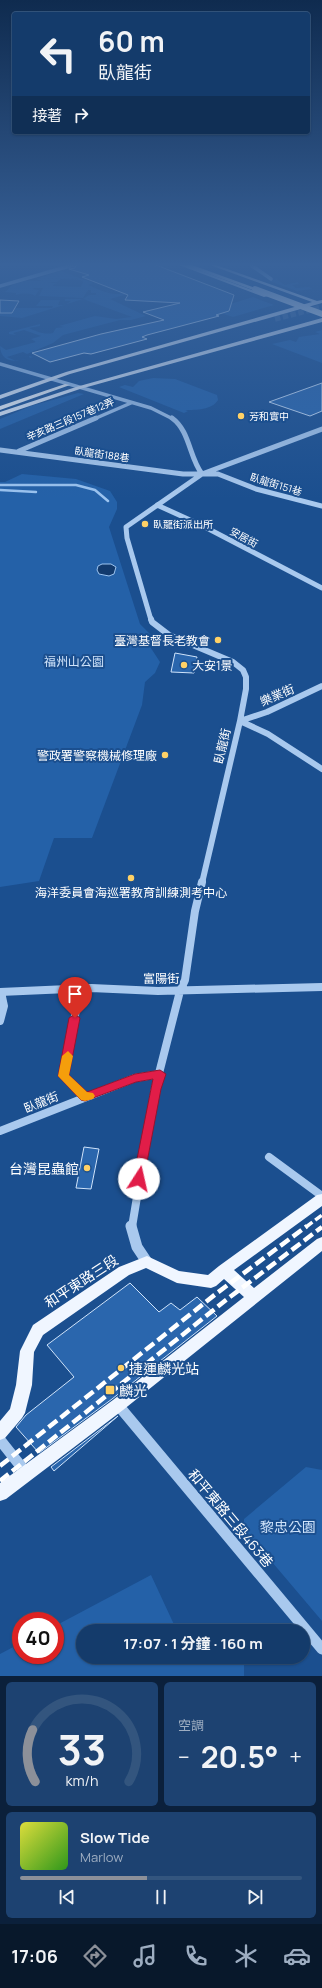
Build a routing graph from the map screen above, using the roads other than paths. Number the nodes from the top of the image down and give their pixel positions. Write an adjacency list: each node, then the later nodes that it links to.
1 (168, 343): 6 (main road)
2 (194, 343): 7 (main road)
3 (212, 343): 7 (main road)
4 (239, 343): 8 (main road)
5 (0, 364): 6 (street)
6 (52, 380): 7 (main road); 9 (main road); 10 (highway)
7 (67, 381): 8 (street); 12 (highway)
8 (78, 388): 11 (street); 13 (main road)
9 (0, 397)
10 (0, 402)
11 (131, 403): 16 (street, 辛亥路三段157巷12弄); 17 (street)
12 (0, 408)
13 (0, 414)
14 (322, 429): 17 (street, 臥龍街)
15 (0, 450): 16 (street, 臥龍街188巷)
16 (17, 452): 17 (street, 臥龍街188巷)
17 (202, 474): 18 (street, 臥龍街); 19 (street, 臥龍街151巷)
18 (157, 505): 20 (street, 安居街); 22 (street, 臥龍街)
19 (322, 506)
20 (322, 588)
21 (322, 686): 22 (street, 樂業街)
22 (240, 721): 23 (street); 26 (street, 臥龍街)
23 (322, 769)
24 (322, 987): 26 (street, 富陽街)
25 (80, 988): 26 (street, 富陽街); 27 (street, 富陽街); 30 (street)
26 (180, 990): 29 (street, 臥龍街)
27 (1, 992): 28 (street)
28 (0, 1021)
29 (160, 1074): 30 (street, 臥龍街); 35 (street)
30 (85, 1097): 31 (street, 臥龍街)
31 (0, 1131)
32 (269, 1157): 33 (street)
33 (322, 1197): 36 (main road)
34 (322, 1243): 37 (main road)
35 (147, 1262): 36 (main road); 39 (main road, 和平東路三段)
36 (224, 1270): 37 (main road)
37 (254, 1296): 38 (main road)
38 (118, 1405): 41 (main road); 43 (street, 和平東路三段463巷)
39 (0, 1433)
40 (0, 1440): 41 (street)
41 (27, 1474): 42 (main road)
42 (0, 1493)
43 (322, 1649)

